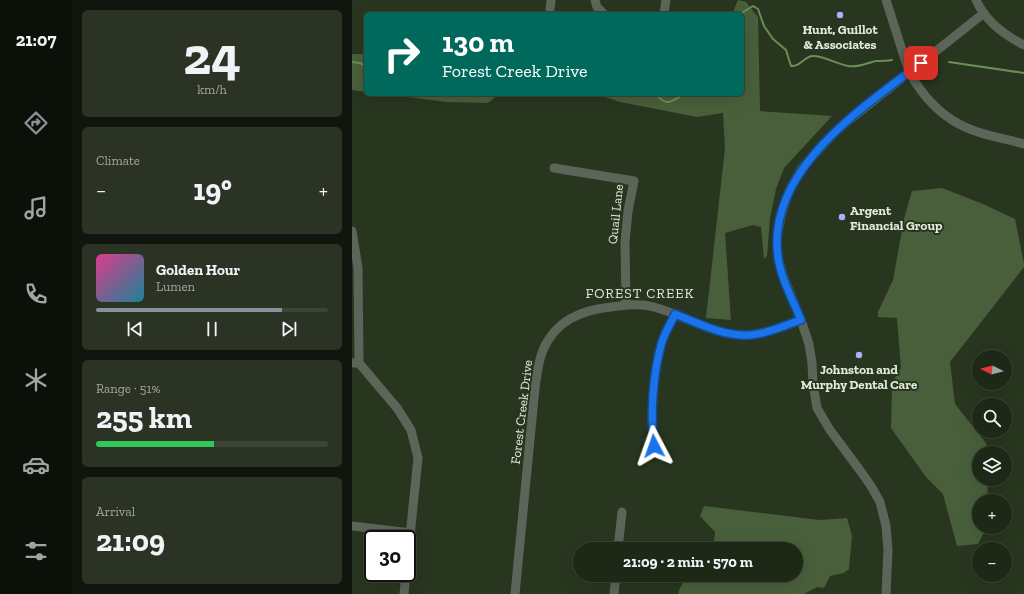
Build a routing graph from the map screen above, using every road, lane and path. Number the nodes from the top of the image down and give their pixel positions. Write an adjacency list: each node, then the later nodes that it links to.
1 (595, 0): 5 (street)
2 (666, 0): 6 (street)
3 (886, 0): 9 (street)
4 (976, 0): 7 (street)
5 (602, 12)
6 (664, 12)
7 (984, 13): 8 (street); 9 (street)
8 (1024, 45)
9 (909, 72): 10 (street); 15 (street)
10 (1024, 144)
11 (554, 168): 13 (street, Quail Lane)
12 (352, 231): 16 (street)
13 (626, 305): 14 (street, Forest Creek Drive); 26 (street, Forest Creek Drive)
14 (675, 314): 15 (street, Forest Creek Drive); 17 (street)
15 (801, 320): 28 (street)
16 (356, 363): 21 (street)
17 (654, 446)
18 (622, 512): 22 (street)
19 (352, 526): 20 (street)
20 (385, 530)
21 (410, 530)
22 (619, 542)
23 (405, 582): 25 (street)
24 (615, 582): 27 (street)
25 (404, 594)
26 (515, 594)
27 (614, 594)
28 (886, 594)

